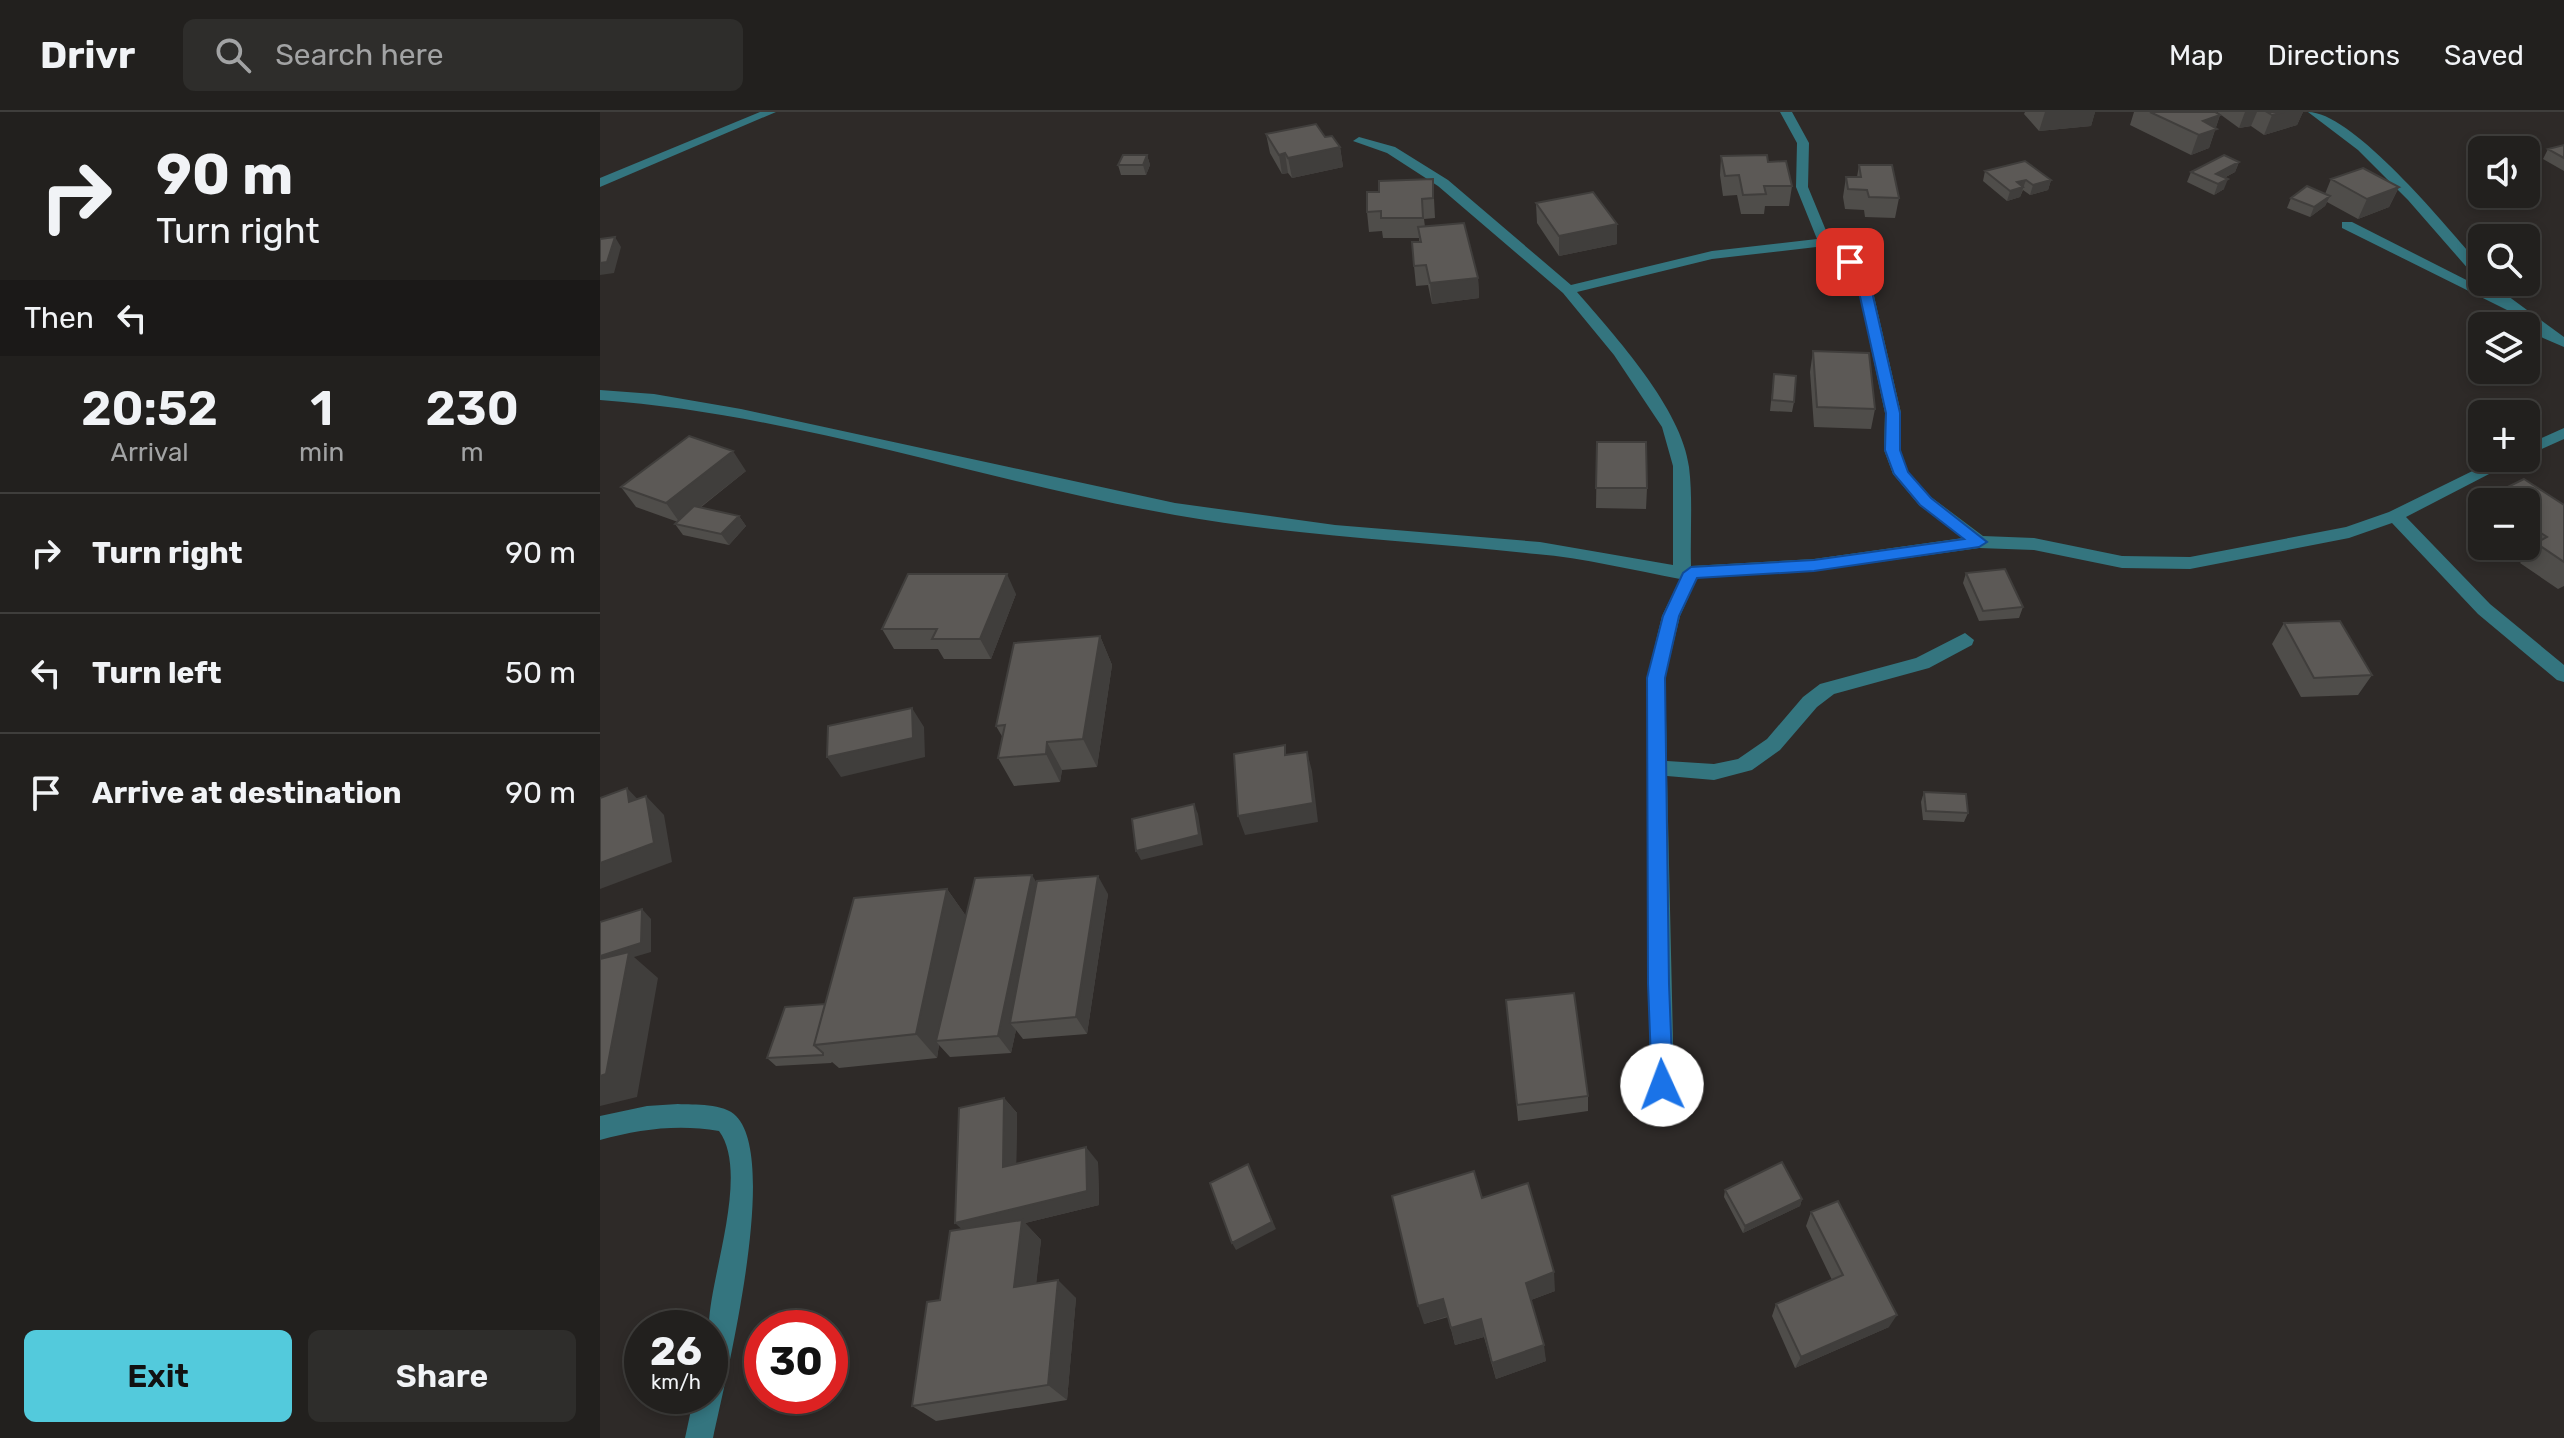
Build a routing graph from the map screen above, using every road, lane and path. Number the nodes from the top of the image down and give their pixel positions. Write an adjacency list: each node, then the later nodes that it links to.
1 (770, 112): 5 (street)
2 (1786, 112): 7 (street)
3 (2314, 112): 8 (street)
4 (1359, 141): 9 (street)
5 (600, 183)
6 (2347, 225): 11 (street)
7 (1828, 242): 9 (street); 18 (street)
8 (2468, 260)
9 (1568, 290): 19 (street)
10 (2499, 296): 11 (street)
11 (2510, 308): 12 (street)
12 (2564, 343)
13 (600, 395): 19 (street)
14 (2564, 433): 15 (street)
15 (2540, 444)
16 (2484, 472): 17 (street)
17 (2395, 516): 18 (street); 21 (street)
18 (1979, 542): 19 (street)
19 (1686, 573): 22 (street)
20 (1965, 640): 22 (street)
21 (2564, 675)
22 (1657, 767): 23 (street)
23 (1662, 1085)
24 (600, 1128): 25 (street)
25 (724, 1310)
26 (704, 1414): 27 (street)
27 (699, 1438)

